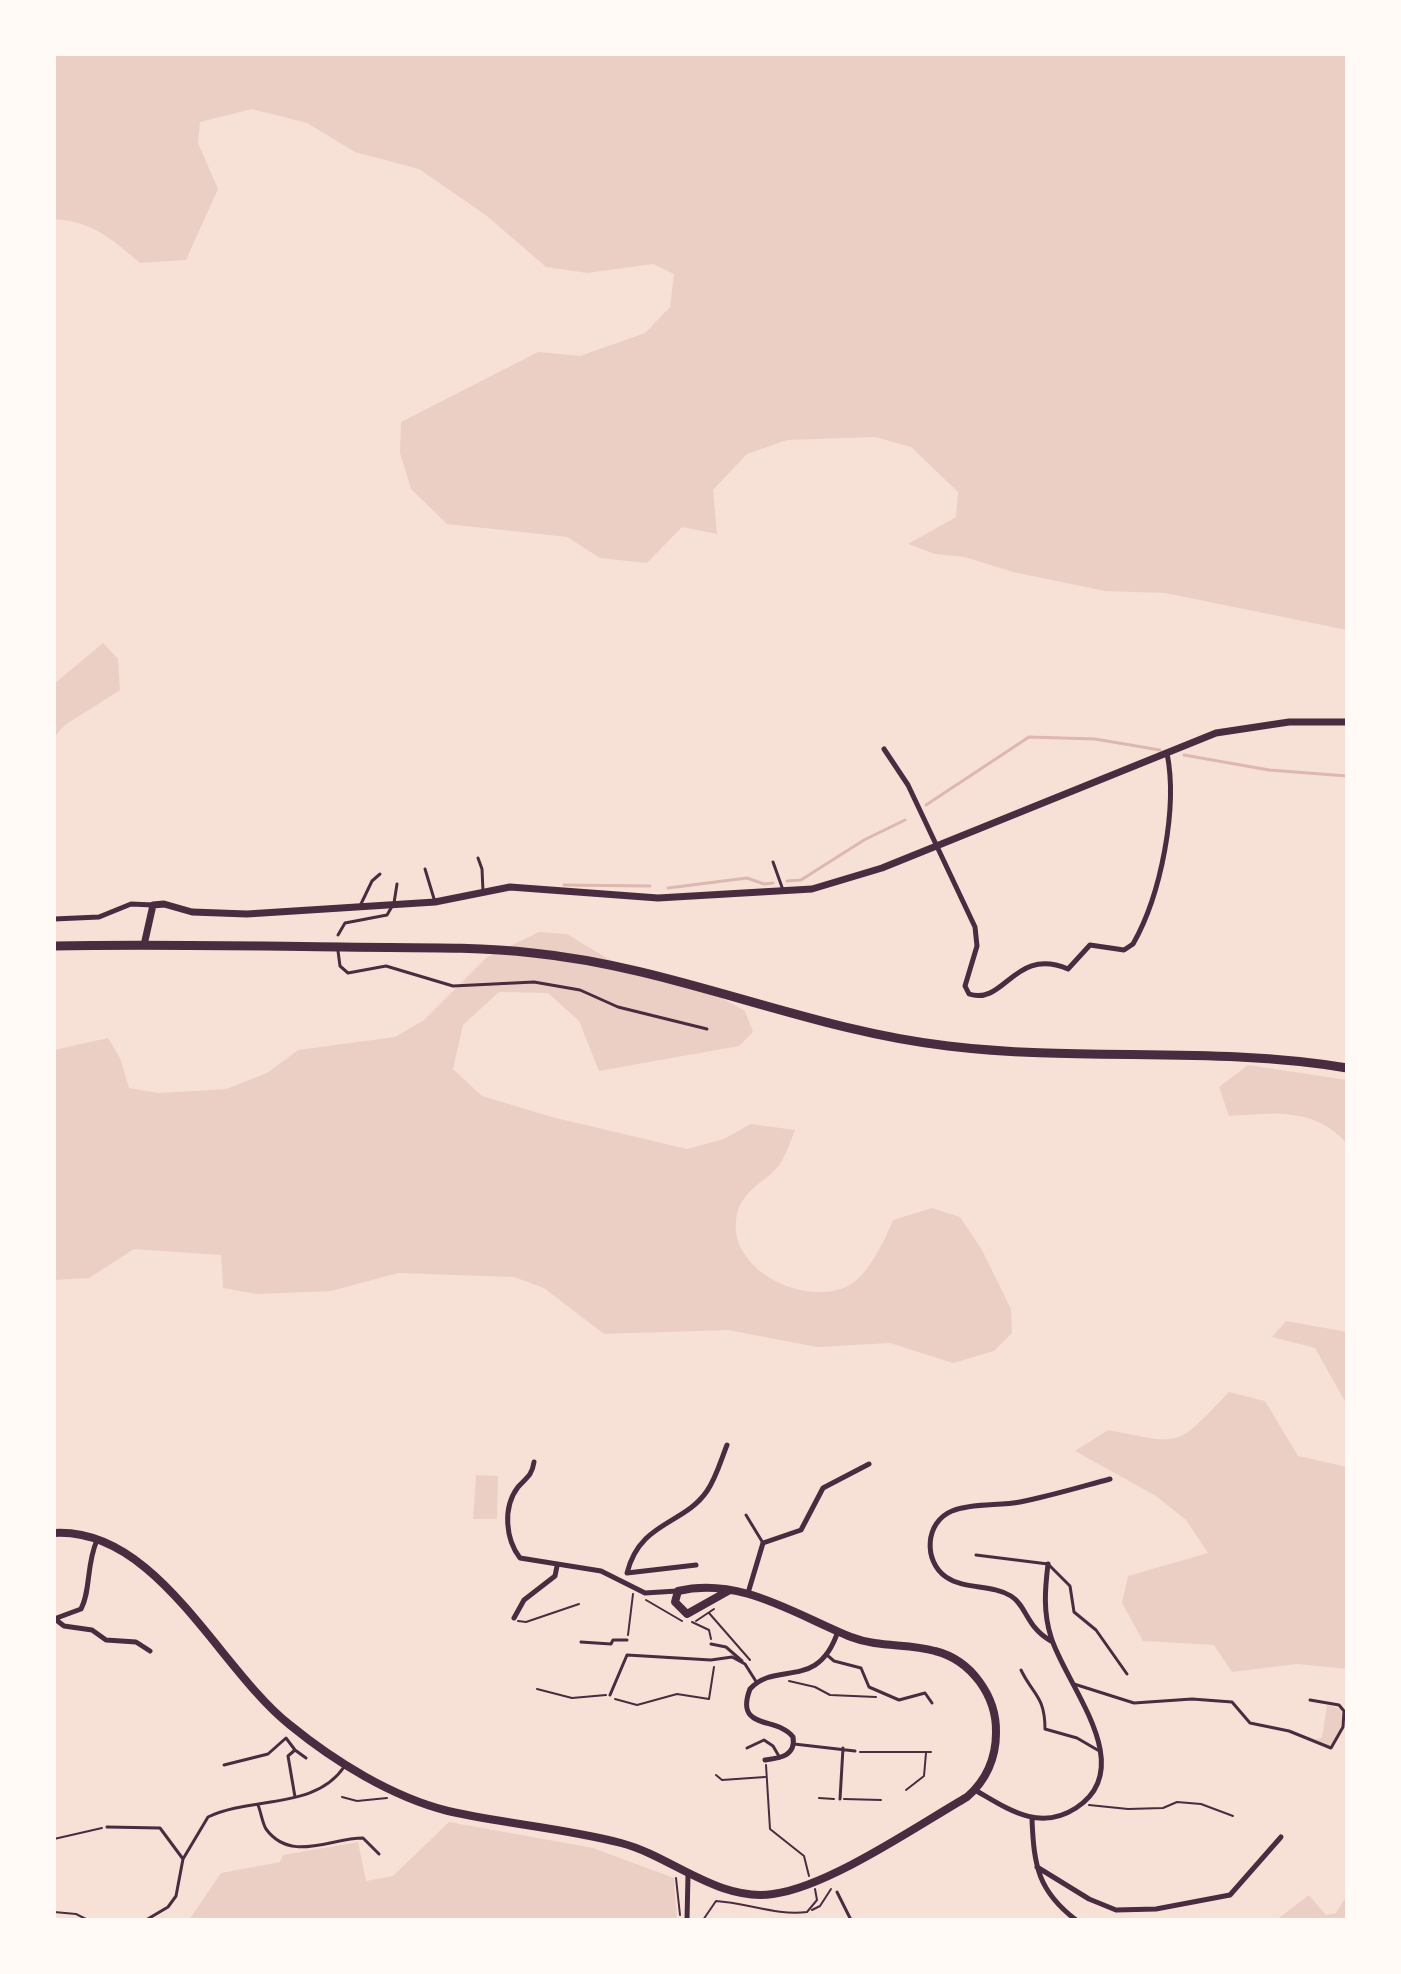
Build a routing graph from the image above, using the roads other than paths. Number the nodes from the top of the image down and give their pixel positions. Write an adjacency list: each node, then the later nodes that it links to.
1 (1347, 722): 3 (street)
2 (884, 749): 4 (street)
3 (1167, 753): 4 (street); 4 (street)
4 (938, 845): 10 (street)
5 (478, 858): 11 (lane)
6 (773, 862): 10 (lane)
7 (425, 869): 12 (lane)
8 (380, 874): 14 (lane)
9 (397, 884): 15 (lane)
10 (783, 890): 11 (street)
11 (483, 891): 12 (street)
12 (435, 902): 15 (street)
13 (153, 905): 14 (street); 16 (street); 18 (street)
14 (360, 906): 15 (street)
15 (392, 906): 17 (lane)
16 (54, 919)
17 (338, 935)
18 (144, 945): 19 (highway); 22 (highway)
19 (54, 946)
20 (338, 951): 21 (lane)
21 (707, 1029)
22 (1347, 1068)
23 (727, 1445): 35 (street)
24 (534, 1462): 34 (street)
25 (869, 1464): 30 (street)
26 (1110, 1479): 44 (street)
27 (746, 1515): 30 (lane)
28 (54, 1533): 29 (main road)
29 (97, 1539): 41 (street); 66 (main road)
30 (763, 1543): 39 (street)
31 (976, 1555): 32 (lane)
32 (1048, 1564): 44 (street); 51 (lane)
33 (696, 1565): 35 (street)
34 (557, 1566): 36 (street); 40 (street)
35 (627, 1573): 36 (street)
36 (623, 1581): 37 (street)
37 (678, 1591): 38 (main road); 38 (main road)
38 (728, 1591): 39 (main road)
39 (748, 1594): 42 (main road)
40 (514, 1618)
41 (54, 1619): 47 (street)
42 (838, 1630): 48 (street); 68 (main road)
43 (627, 1640): 45 (lane)
44 (1052, 1641): 53 (street)
45 (581, 1642)
46 (711, 1644): 49 (lane)
47 (150, 1651)
48 (827, 1655): 52 (street); 56 (lane)
49 (745, 1664): 52 (lane); 54 (lane)
50 (1021, 1670): 62 (lane)
51 (1127, 1674)
52 (757, 1683): 57 (street)
53 (1074, 1684): 55 (lane); 62 (street)
54 (610, 1695)
55 (1310, 1700)
56 (932, 1703)
57 (794, 1744): 59 (lane); 64 (street)
58 (747, 1748): 64 (lane)
59 (843, 1748): 61 (lane); 70 (lane)
60 (295, 1750): 63 (lane); 67 (lane); 69 (lane)
61 (855, 1751)
62 (1101, 1752): 72 (street)
63 (306, 1758)
64 (780, 1758): 65 (street)
65 (765, 1760)
66 (346, 1763): 69 (lane); 78 (main road)
67 (224, 1765)
68 (975, 1790): 72 (street); 78 (main road)
69 (295, 1797): 71 (lane)
70 (840, 1799)
71 (258, 1805): 75 (lane); 76 (lane)
72 (1032, 1820): 77 (street)
73 (107, 1827): 76 (lane)
74 (1281, 1837): 77 (street)
75 (379, 1854)
76 (183, 1859): 80 (lane)
77 (1037, 1867): 83 (street)
78 (688, 1873): 81 (street)
79 (837, 1892): 82 (lane)
80 (146, 1920)
81 (687, 1920)
82 (851, 1920)
83 (1076, 1920)

